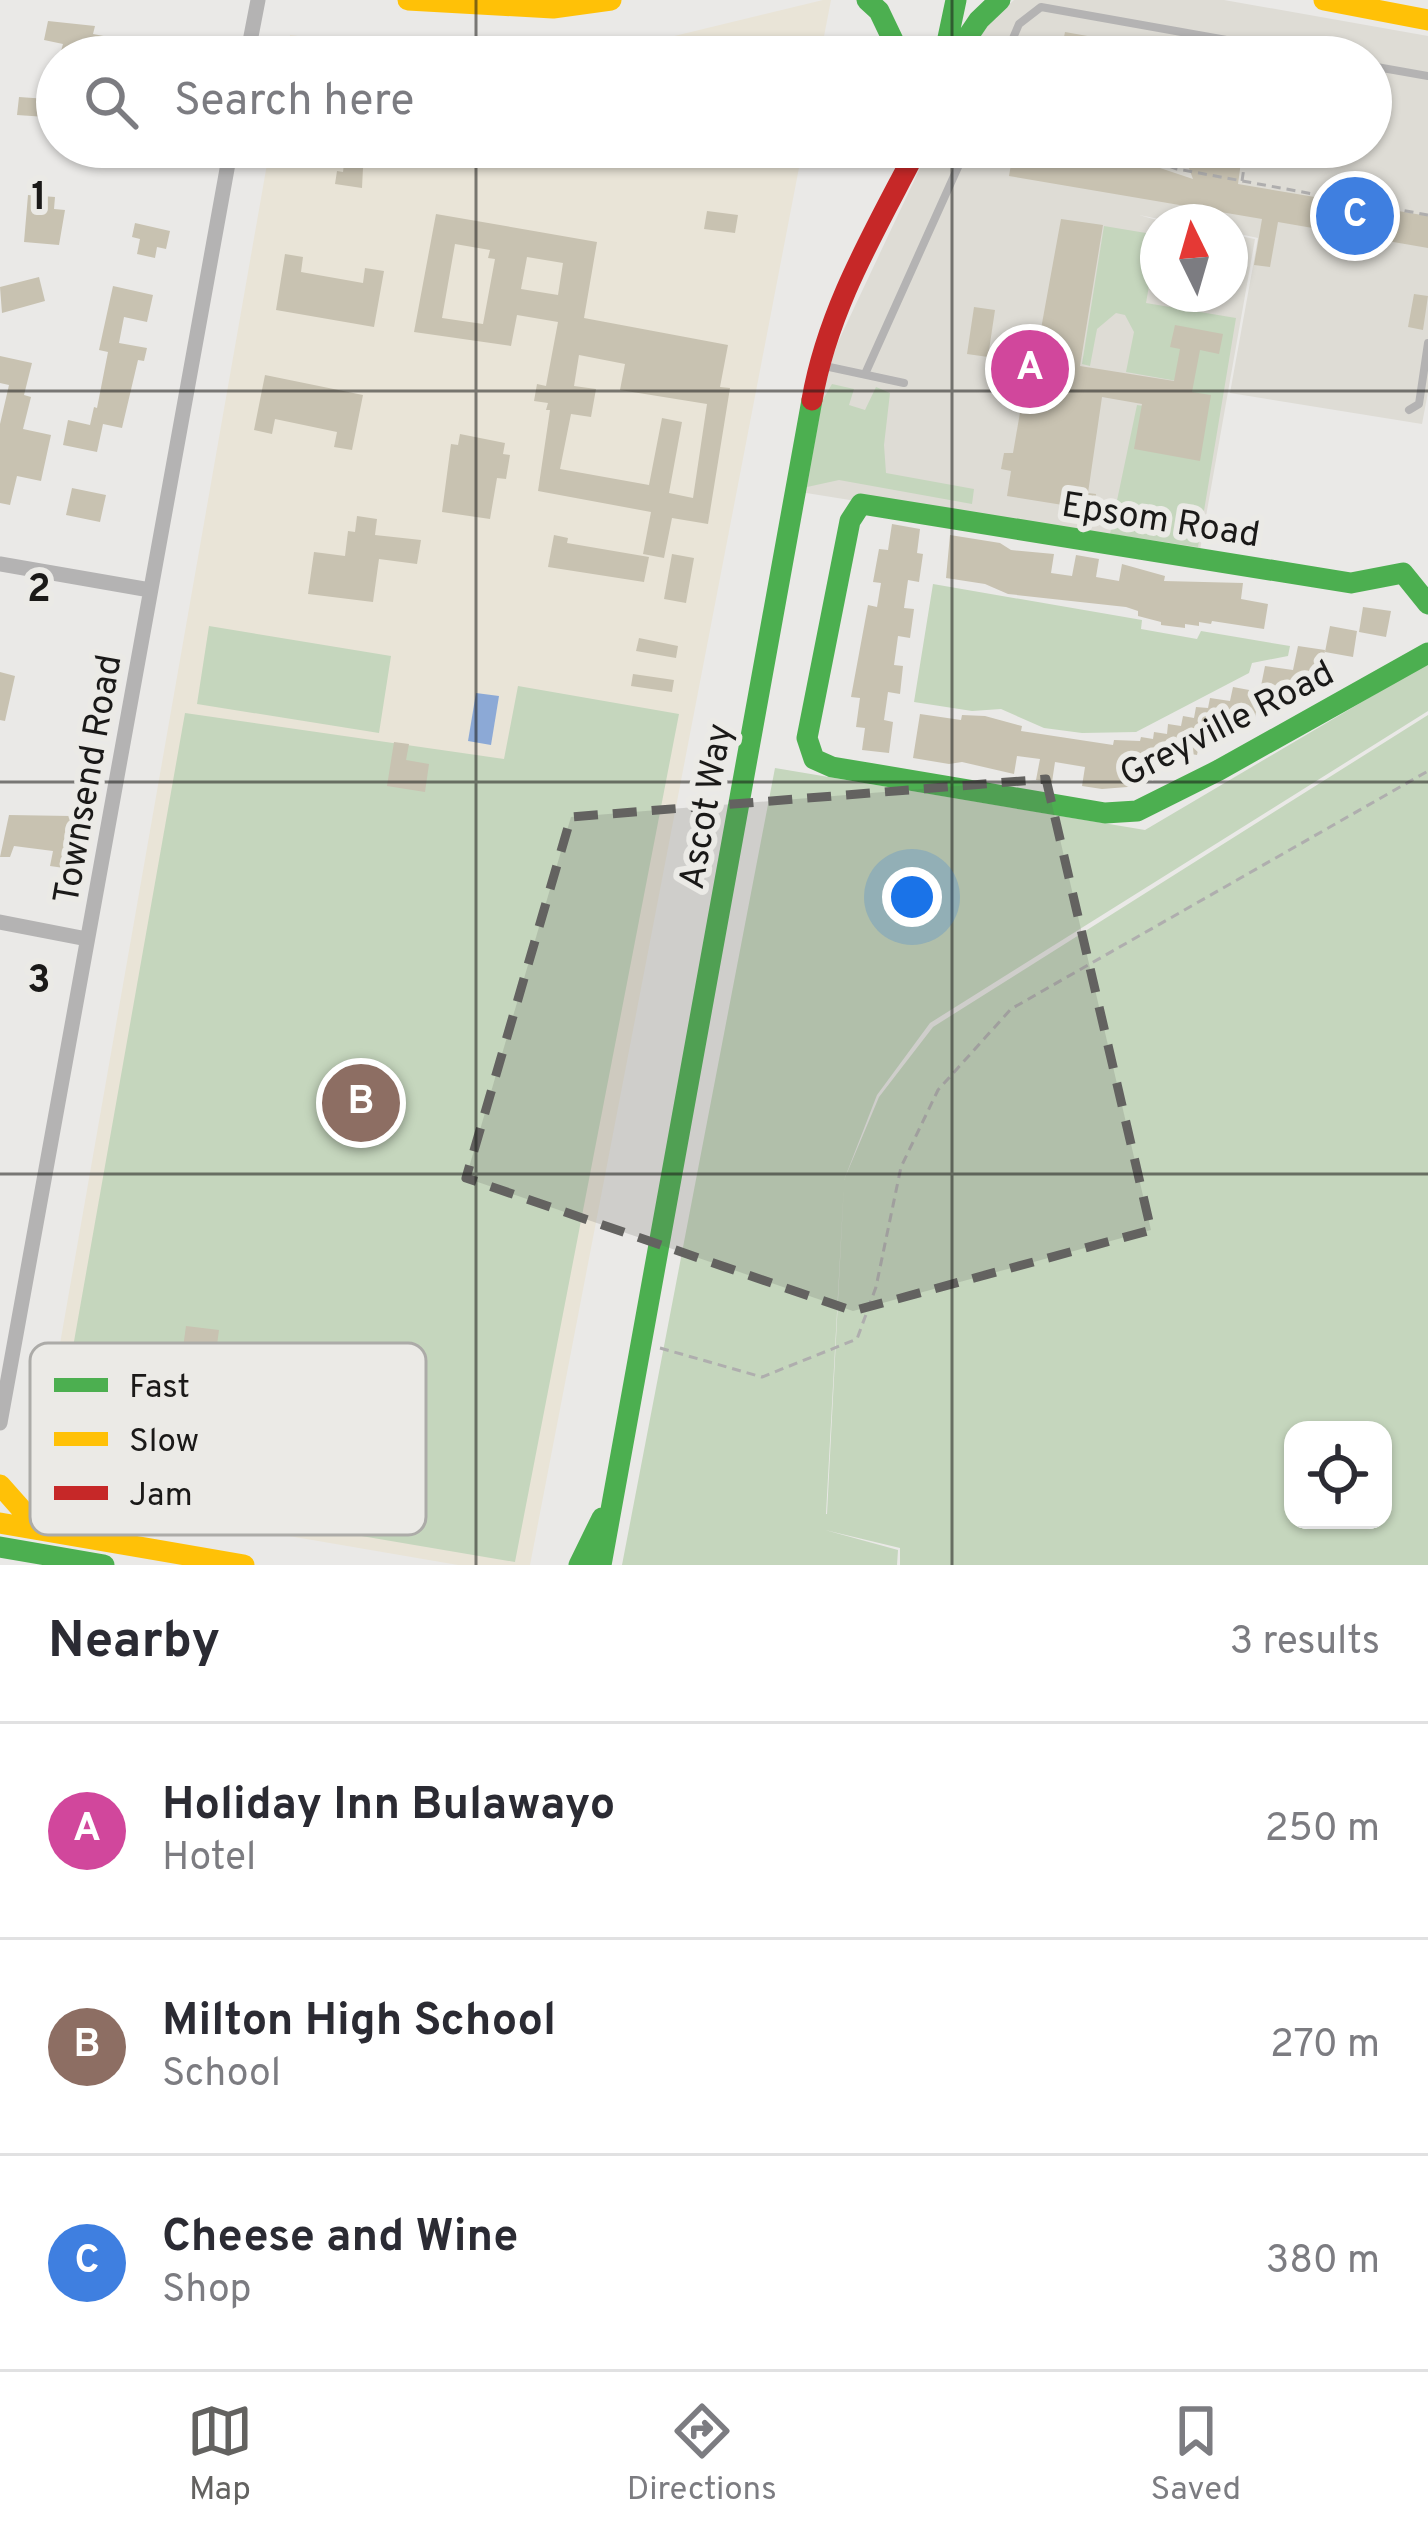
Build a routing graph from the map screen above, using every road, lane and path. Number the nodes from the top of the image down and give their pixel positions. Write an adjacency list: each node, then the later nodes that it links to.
1 (258, 0): 9 (street)
2 (408, 0): 3 (main road)
3 (611, 0)
4 (867, 0): 10 (main road)
5 (956, 0): 11 (main road)
6 (1000, 0): 12 (main road)
7 (1324, 0): 8 (main road)
8 (1428, 20)
9 (252, 36)
10 (891, 36)
11 (948, 36)
12 (969, 36)
13 (1014, 36): 14 (lane)
14 (1197, 36)
15 (1392, 70): 16 (lane)
16 (1428, 76)
17 (227, 168): 30 (street, Townsend Road)
18 (907, 168): 25 (main road, Ascot Way)
19 (958, 168): 26 (lane)
20 (1174, 168): 22 (path)
21 (1244, 168): 22 (path)
22 (1242, 181): 23 (path)
23 (1428, 214)
24 (1428, 343): 28 (lane)
25 (818, 365): 26 (lane); 37 (main road, Ascot Way)
26 (865, 374): 27 (lane)
27 (904, 383)
28 (1409, 410)
29 (0, 564): 30 (street)
30 (151, 590): 36 (street, Townsend Road)
31 (1428, 604): 33 (main road, Epsom Road)
32 (1428, 653): 33 (main road, Greyville Road)
33 (832, 766)
34 (1428, 771): 37 (path)
35 (0, 922): 36 (street)
36 (87, 939): 38 (street, Townsend Road)
37 (641, 1343): 40 (main road, Ascot Way)
38 (0, 1423)
39 (0, 1485): 41 (main road)
40 (613, 1496): 50 (main road); 51 (main road, Ascot Way)
41 (30, 1519)
42 (0, 1523): 43 (main road)
43 (30, 1528)
44 (73, 1535): 49 (main road)
45 (0, 1547): 46 (main road)
46 (31, 1552): 47 (main road); 48 (main road)
47 (7, 1565)
48 (104, 1565)
49 (244, 1565)
50 (579, 1565)
51 (601, 1565)

